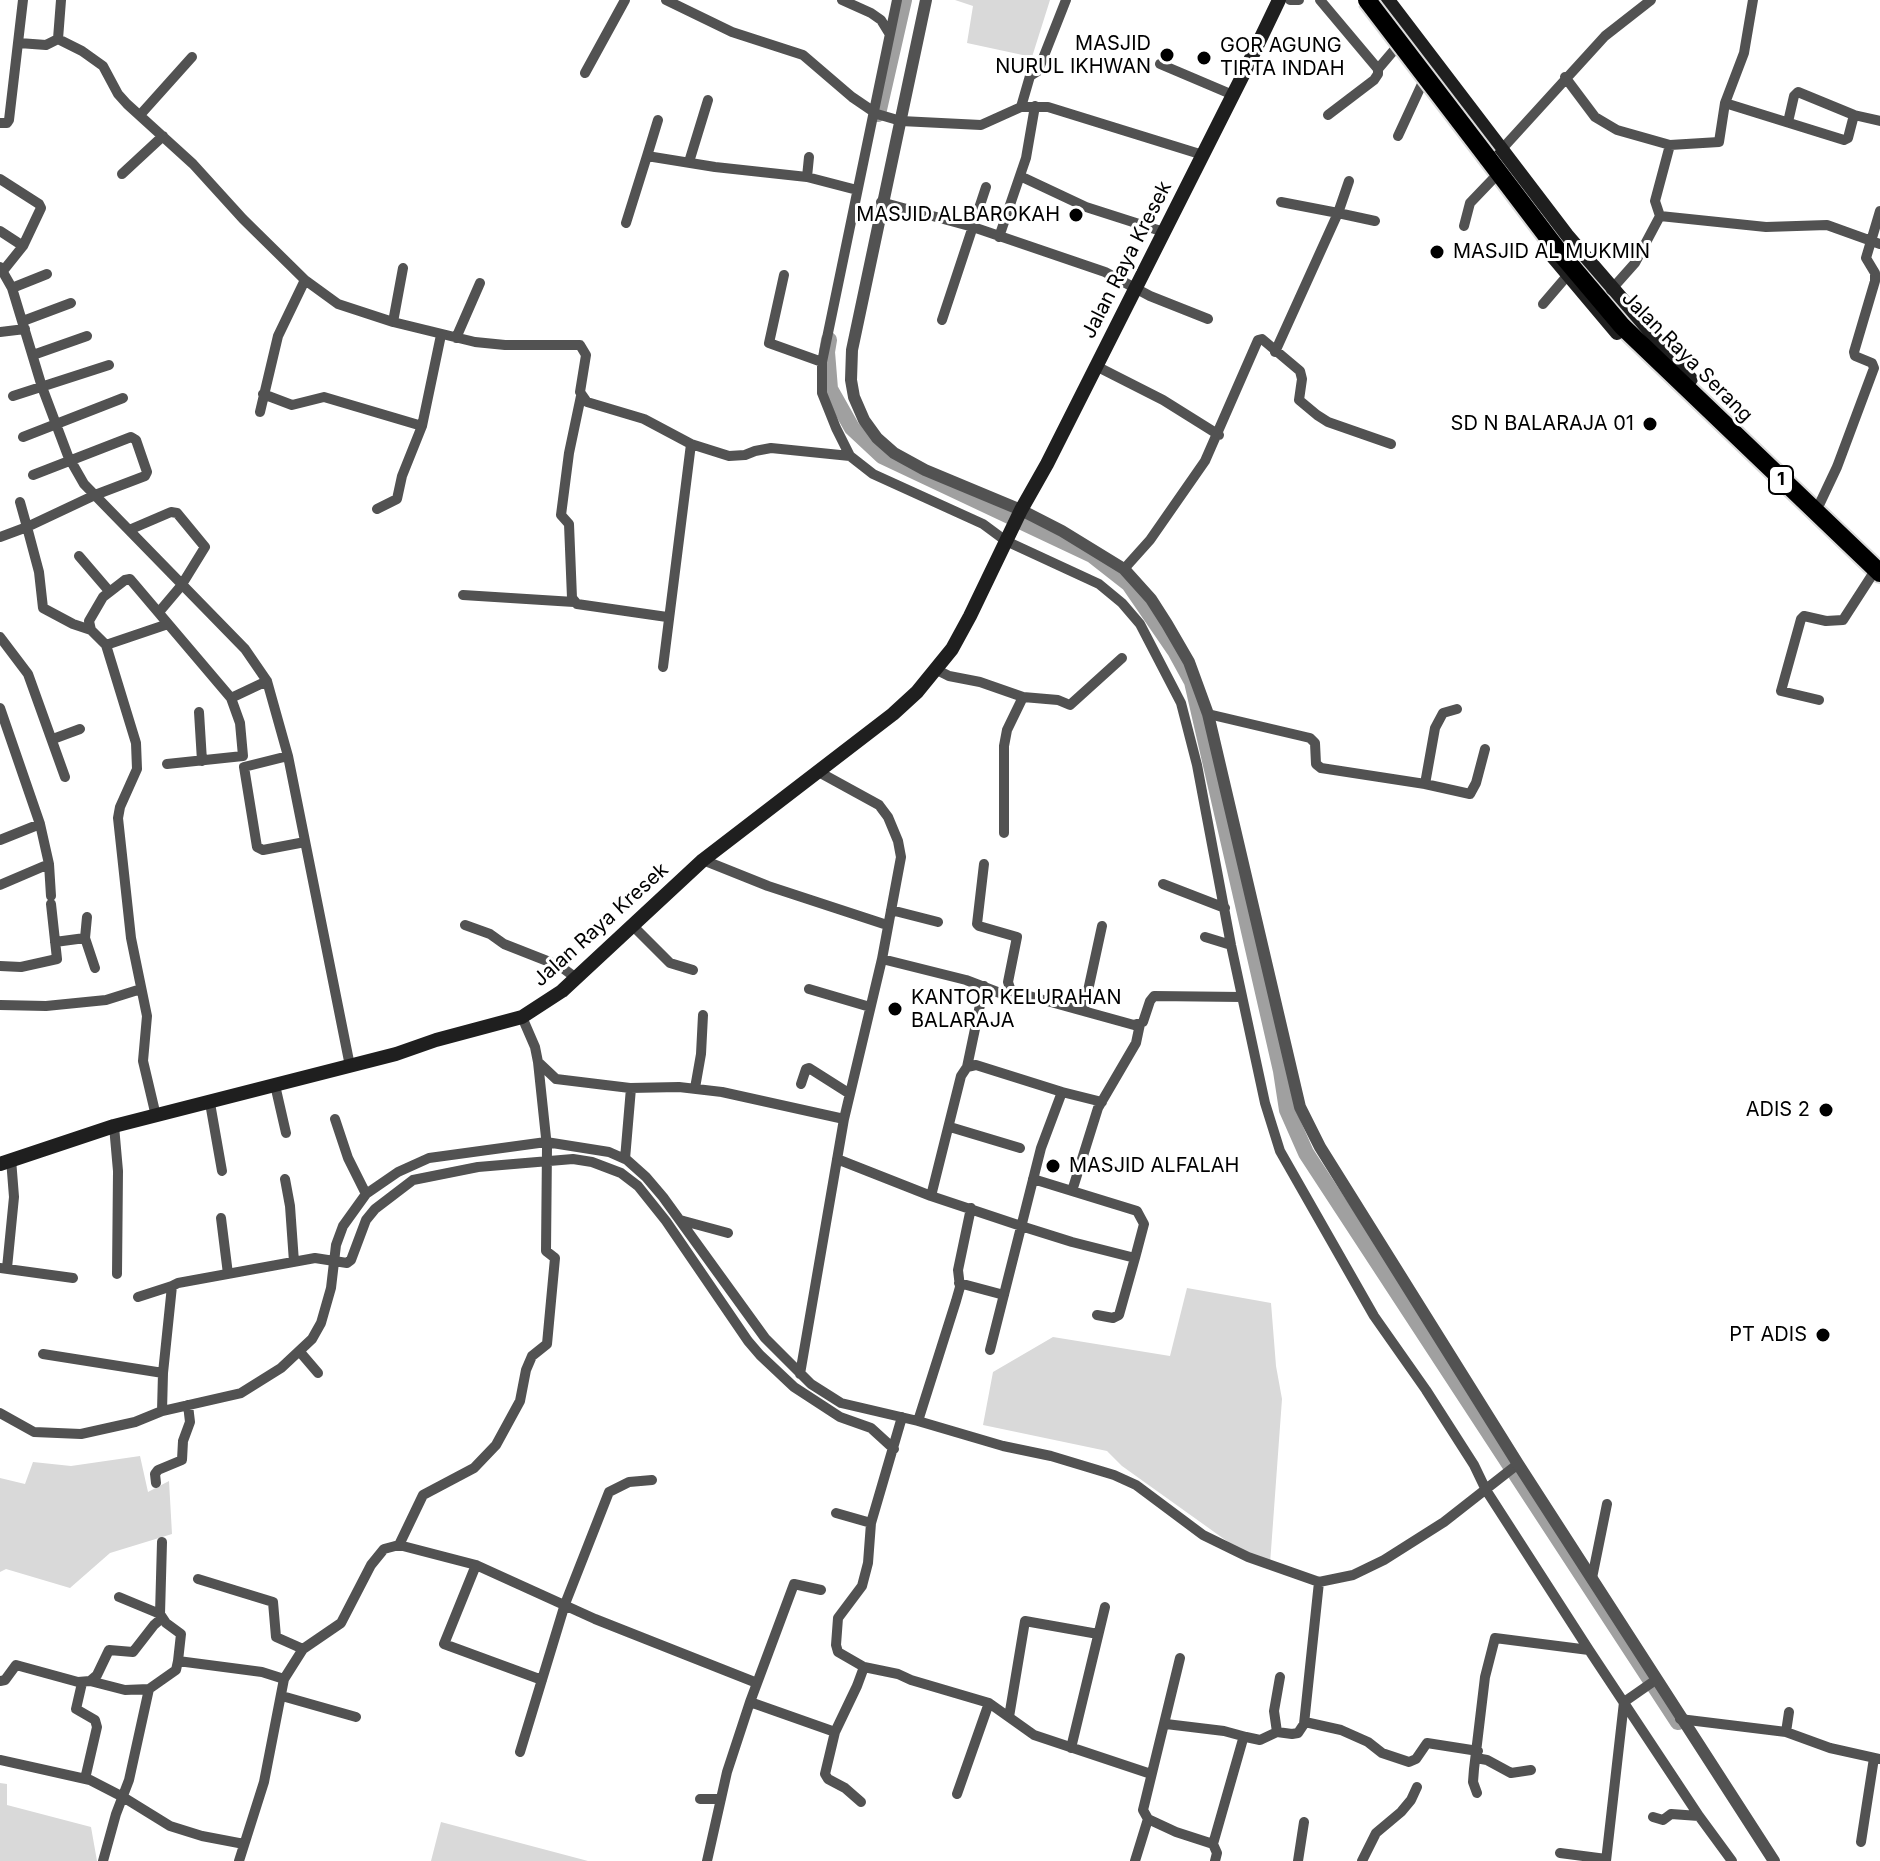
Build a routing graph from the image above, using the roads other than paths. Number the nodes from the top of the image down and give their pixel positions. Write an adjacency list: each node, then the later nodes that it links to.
1 (23, 0): 21 (street)
2 (61, 0): 20 (street)
3 (625, 0): 26 (street)
4 (842, 0): 19 (street)
5 (897, 0): 19 (street)
6 (926, 0): 39 (street)
7 (1066, 0): 33 (street)
8 (1279, 0): 29 (main road, Jalan Raya Kresek)
9 (1290, 0): 10 (street)
10 (1299, 0)
11 (1320, 0): 25 (street)
12 (1356, 0): 22 (main road)
13 (1367, 0): 90 (highway, Jalan Raya Serang / 1, bridge)
14 (1377, 0): 90 (highway, Jalan Raya Serang / 1)
15 (1388, 0): 41 (main road)
16 (1651, 0): 27 (street)
17 (1753, 0): 31 (street)
18 (670, 1): 34 (street)
19 (889, 33): 34 (street)
20 (63, 42): 21 (street); 35 (street)
21 (19, 43): 43 (street)
22 (1395, 49): 25 (street); 28 (main road)
23 (192, 57): 35 (street)
24 (1160, 64): 29 (street)
25 (1378, 69): 36 (street)
26 (585, 73)
27 (1565, 77): 47 (street); 48 (street)
28 (1422, 84): 45 (street); 46 (main road)
29 (1233, 95): 49 (main road, Jalan Raya Kresek)
30 (708, 100): 52 (street)
31 (1725, 103): 42 (street); 47 (street)
32 (1035, 106): 33 (street); 49 (street); 54 (street)
33 (1021, 107): 39 (street)
34 (876, 113): 39 (street); 60 (street)
35 (140, 115): 44 (street)
36 (1328, 115)
37 (1854, 115): 40 (street); 42 (street); 42 (street)
38 (658, 120): 50 (street)
39 (898, 120): 61 (street)
40 (1880, 121)
41 (1481, 122): 46 (main road); 48 (main road)
42 (1788, 122)
43 (0, 123)
44 (163, 136): 53 (street); 80 (street)
45 (1398, 136)
46 (1465, 141): 57 (main road)
47 (1670, 145): 65 (street)
48 (1502, 149): 84 (main road)
49 (1203, 155): 71 (main road, Jalan Raya Kresek)
50 (647, 156): 52 (street); 67 (street)
51 (809, 157): 55 (street)
52 (689, 162): 55 (street)
53 (122, 174)
54 (1020, 176): 71 (street); 72 (street)
55 (807, 177): 60 (street)
56 (0, 179): 74 (street)
57 (1493, 179): 68 (street); 79 (main road)
58 (1349, 181): 64 (street)
59 (986, 187): 69 (street)
60 (857, 190): 98 (street)
61 (881, 202): 69 (street); 121 (street)
62 (1281, 202): 64 (street)
63 (1880, 211): 73 (street)
64 (1338, 213): 66 (street); 96 (street)
65 (1660, 216): 73 (street); 84 (street)
66 (1375, 221)
67 (626, 223)
68 (1464, 226)
69 (973, 227): 72 (street); 88 (street)
70 (0, 231): 74 (street)
71 (1164, 232): 83 (main road, Jalan Raya Kresek)
72 (999, 237): 83 (street)
73 (1876, 242): 119 (street)
74 (23, 246): 76 (street)
75 (403, 268): 89 (street)
76 (2, 269): 82 (street)
77 (47, 274): 82 (street)
78 (784, 275): 98 (street)
79 (1567, 276): 86 (street); 101 (main road)
80 (305, 280): 89 (street); 103 (street)
81 (480, 283): 95 (street)
82 (12, 288): 91 (street)
83 (1135, 288): 87 (street); 100 (main road, Jalan Raya Kresek)
84 (1611, 290): 101 (main road)
85 (71, 303): 91 (street)
86 (1543, 304)
87 (1208, 319)
88 (942, 320)
89 (393, 322): 93 (street)
90 (1624, 324): 101 (highway, Jalan Raya Serang / 1)
91 (24, 325): 92 (street); 97 (street)
92 (0, 332)
93 (441, 335): 95 (street); 109 (street)
94 (87, 336): 97 (street)
95 (456, 338): 105 (street)
96 (1275, 352): 110 (street); 113 (street)
97 (33, 355): 102 (street)
98 (822, 362): 114 (street)
99 (109, 365): 102 (street)
100 (1096, 366): 110 (street); 121 (main road, Jalan Raya Kresek)
101 (1687, 383): 119 (highway, Jalan Raya Serang / 1); 124 (highway, Jalan Raya Serang / 1)
102 (42, 387): 104 (street); 108 (street)
103 (263, 394): 107 (street); 109 (street)
104 (13, 396)
105 (581, 396): 112 (street); 133 (street)
106 (123, 398): 108 (street)
107 (260, 412)
108 (56, 424): 111 (street); 115 (street)
109 (422, 426): 120 (street)
110 (1219, 435): 129 (street)
111 (23, 437)
112 (691, 444): 114 (street); 135 (street)
113 (1391, 444)
114 (850, 456): 126 (street)
115 (70, 460): 116 (street); 117 (street); 117 (street)
116 (33, 475)
117 (95, 495): 122 (street); 123 (street)
118 (20, 502): 122 (street)
119 (1820, 503): 124 (highway, Jalan Raya Serang / 1)
120 (377, 509)
121 (1020, 512): 126 (main road, Jalan Raya Kresek); 129 (street)
122 (27, 527): 125 (street); 137 (street)
123 (129, 530): 130 (street); 130 (street)
124 (1845, 532): 128 (highway, Jalan Raya Serang / 1)
125 (0, 537)
126 (1007, 539): 142 (main road, Jalan Raya Kresek); 170 (street)
127 (79, 556): 131 (street)
128 (1879, 566): 146 (street)
129 (1124, 569): 150 (street)
130 (181, 586): 134 (street); 143 (street)
131 (109, 591): 134 (street); 137 (street)
132 (463, 595): 133 (street)
133 (574, 602): 135 (street)
134 (159, 612): 136 (street)
135 (667, 617): 141 (street)
136 (168, 624): 139 (street); 145 (street)
137 (91, 630): 139 (street)
138 (0, 637): 152 (street)
139 (106, 645): 188 (street)
140 (1122, 658): 144 (street)
141 (663, 667)
142 (937, 670): 144 (street); 158 (main road, Jalan Raya Kresek)
143 (267, 681): 145 (street); 154 (street)
144 (1023, 697): 162 (street)
145 (231, 698): 156 (street)
146 (1819, 700)
147 (0, 708): 161 (street)
148 (1457, 709): 160 (street)
149 (199, 712): 155 (street)
150 (1208, 714): 160 (street); 261 (street)
151 (80, 729): 152 (street)
152 (53, 739): 159 (street)
153 (1485, 749): 160 (street)
154 (288, 756): 156 (street); 164 (street)
155 (202, 761): 156 (street); 157 (street)
156 (244, 762): 164 (street)
157 (167, 764)
158 (817, 771): 165 (main road, Jalan Raya Kresek); 171 (street)
159 (65, 777)
160 (1425, 784)
161 (40, 824): 163 (street); 166 (street)
162 (1004, 833)
163 (0, 840)
164 (305, 842): 199 (street)
165 (703, 860): 175 (street); 176 (main road, Jalan Raya Kresek)
166 (49, 864): 169 (street); 180 (street)
167 (984, 864): 190 (street)
168 (1163, 884): 170 (street)
169 (0, 885)
170 (1225, 908): 181 (street)
171 (891, 910): 173 (street); 175 (street)
172 (87, 917): 179 (street)
173 (938, 922)
174 (465, 925): 186 (street)
175 (887, 925): 182 (street)
176 (633, 926): 185 (street); 186 (main road, Jalan Raya Kresek)
177 (1102, 926): 194 (street)
178 (1205, 937): 181 (street)
179 (85, 938): 180 (street); 184 (street)
180 (55, 942): 183 (street)
181 (1231, 945): 191 (street)
182 (882, 959): 187 (street); 193 (street)
183 (0, 966)
184 (95, 968)
185 (693, 970)
186 (576, 978): 196 (main road, Jalan Raya Kresek)
187 (984, 986): 190 (street); 200 (street)
188 (141, 989): 192 (street); 209 (street)
189 (809, 989): 193 (street)
190 (1011, 991): 194 (street)
191 (1242, 997): 197 (street); 264 (street)
192 (0, 1005)
193 (870, 1007): 206 (street)
194 (1084, 1009): 197 (street)
195 (703, 1015): 204 (street)
196 (522, 1017): 198 (street); 199 (main road, Jalan Raya Kresek)
197 (1140, 1024): 207 (street)
198 (538, 1062): 203 (street); 216 (street)
199 (350, 1066): 202 (main road, Jalan Raya Kresek)
200 (967, 1067): 205 (street); 213 (street)
201 (801, 1084): 206 (street)
202 (275, 1085): 208 (main road, Jalan Raya Kresek); 214 (street)
203 (631, 1088): 204 (street); 222 (street)
204 (695, 1088): 211 (street)
205 (1062, 1092): 207 (street); 227 (street)
206 (850, 1094): 211 (street)
207 (1102, 1102): 228 (street)
208 (210, 1103): 209 (main road, Jalan Raya Kresek); 224 (street)
209 (156, 1116): 212 (main road, Jalan Raya Kresek)
210 (335, 1119): 229 (street)
211 (844, 1119): 219 (street)
212 (114, 1126): 220 (main road, Jalan Raya Kresek); 241 (street)
213 (950, 1127): 215 (street); 230 (street)
214 (286, 1133)
215 (1020, 1148)
216 (547, 1151): 217 (street); 217 (street); 218 (street); 218 (street); 269 (street)
217 (592, 1156): 222 (street)
218 (478, 1159): 221 (street); 221 (street)
219 (837, 1159): 230 (street); 254 (street)
220 (6, 1161): 240 (street)
221 (451, 1163): 223 (street); 223 (street)
222 (624, 1165): 231 (street)
223 (429, 1168): 225 (street); 225 (street)
224 (222, 1171)
225 (411, 1174): 229 (street); 238 (street)
226 (285, 1179): 239 (street)
227 (1033, 1179): 228 (street); 235 (street)
228 (1072, 1191): 237 (street)
229 (366, 1194): 238 (street)
230 (931, 1196): 232 (street)
231 (660, 1202): 234 (street); 260 (street)
232 (971, 1208): 235 (street); 244 (street)
233 (221, 1218): 242 (street)
234 (680, 1220): 236 (street); 254 (street)
235 (1021, 1226): 237 (street); 246 (street)
236 (728, 1233)
237 (1135, 1258): 248 (street)
238 (339, 1261): 239 (street); 251 (street)
239 (294, 1262): 242 (street)
240 (4, 1268): 243 (street)
241 (117, 1274)
242 (228, 1274): 245 (street)
243 (73, 1278)
244 (959, 1283): 246 (street); 258 (street)
245 (172, 1286): 247 (street); 252 (street)
246 (1004, 1295): 249 (street)
247 (138, 1297)
248 (1097, 1315)
249 (990, 1350)
250 (43, 1354): 252 (street)
251 (304, 1357): 253 (street); 255 (street)
252 (163, 1373): 256 (street)
253 (318, 1373)
254 (800, 1374): 259 (street)
255 (188, 1405): 256 (street); 263 (street)
256 (162, 1411): 257 (street)
257 (0, 1413)
258 (918, 1421): 259 (street); 273 (street)
259 (902, 1422): 260 (street)
260 (894, 1448): 267 (street)
261 (1516, 1465): 264 (street); 271 (street)
262 (652, 1480): 276 (street)
263 (156, 1483)
264 (1491, 1487): 273 (street); 281 (street)
265 (1607, 1504): 271 (street)
266 (836, 1513): 267 (street)
267 (871, 1523): 284 (street)
268 (162, 1542): 278 (street)
269 (399, 1545): 270 (street); 280 (street)
270 (476, 1565): 276 (street); 287 (street)
271 (1592, 1578): 288 (street)
272 (198, 1579): 280 (street)
273 (1318, 1588): 301 (street)
274 (821, 1590): 291 (street)
275 (119, 1597): 278 (street)
276 (565, 1604): 287 (street); 291 (street)
277 (1105, 1607): 279 (street)
278 (161, 1616): 283 (street); 290 (street)
279 (1098, 1634): 299 (street); 307 (street)
280 (303, 1649): 286 (street)
281 (1589, 1650): 295 (street); 309 (street)
282 (1180, 1658): 302 (street)
283 (178, 1661): 286 (street); 292 (street)
284 (864, 1667): 296 (street); 303 (street)
285 (1280, 1677): 304 (street)
286 (284, 1679): 293 (street)
287 (542, 1680): 308 (street)
288 (1655, 1680): 295 (street); 300 (street)
289 (0, 1681): 290 (street)
290 (86, 1682): 292 (street); 314 (street)
291 (757, 1683): 294 (street)
292 (149, 1689): 318 (street)
293 (282, 1696): 298 (street); 327 (street)
294 (750, 1702): 303 (street); 320 (street)
295 (1624, 1702): 322 (street); 330 (street)
296 (989, 1703): 299 (street); 317 (street)
297 (1789, 1712): 305 (street)
298 (356, 1717)
299 (1009, 1717): 307 (street)
300 (1680, 1719): 305 (street); 339 (street)
301 (1305, 1722): 304 (street); 309 (street)
302 (1166, 1724): 306 (street); 313 (street)
303 (835, 1732): 321 (street)
304 (1277, 1732): 306 (street)
305 (1786, 1732): 310 (street)
306 (1246, 1737): 328 (street)
307 (1071, 1748): 313 (street)
308 (520, 1752)
309 (1477, 1755): 312 (street); 316 (street)
310 (1877, 1758): 326 (street)
311 (0, 1760): 314 (street)
312 (1531, 1770)
313 (1151, 1774): 324 (street)
314 (85, 1779): 318 (street)
315 (1417, 1787): 337 (street)
316 (1477, 1793)
317 (957, 1794)
318 (123, 1797): 327 (street); 331 (street)
319 (700, 1799): 320 (street)
320 (721, 1799): 333 (street)
321 (861, 1802)
322 (1699, 1816): 323 (street); 338 (street)
323 (1653, 1817)
324 (1148, 1819): 328 (street); 334 (street)
325 (1304, 1822): 336 (street)
326 (1861, 1842)
327 (244, 1844): 332 (street)
328 (1213, 1844): 335 (street)
329 (1560, 1853): 330 (street)
330 (1606, 1860)
331 (103, 1861)
332 (239, 1861)
333 (707, 1861)
334 (1135, 1861)
335 (1215, 1861)
336 (1298, 1861)
337 (1362, 1861)
338 (1732, 1861)
339 (1774, 1861)

